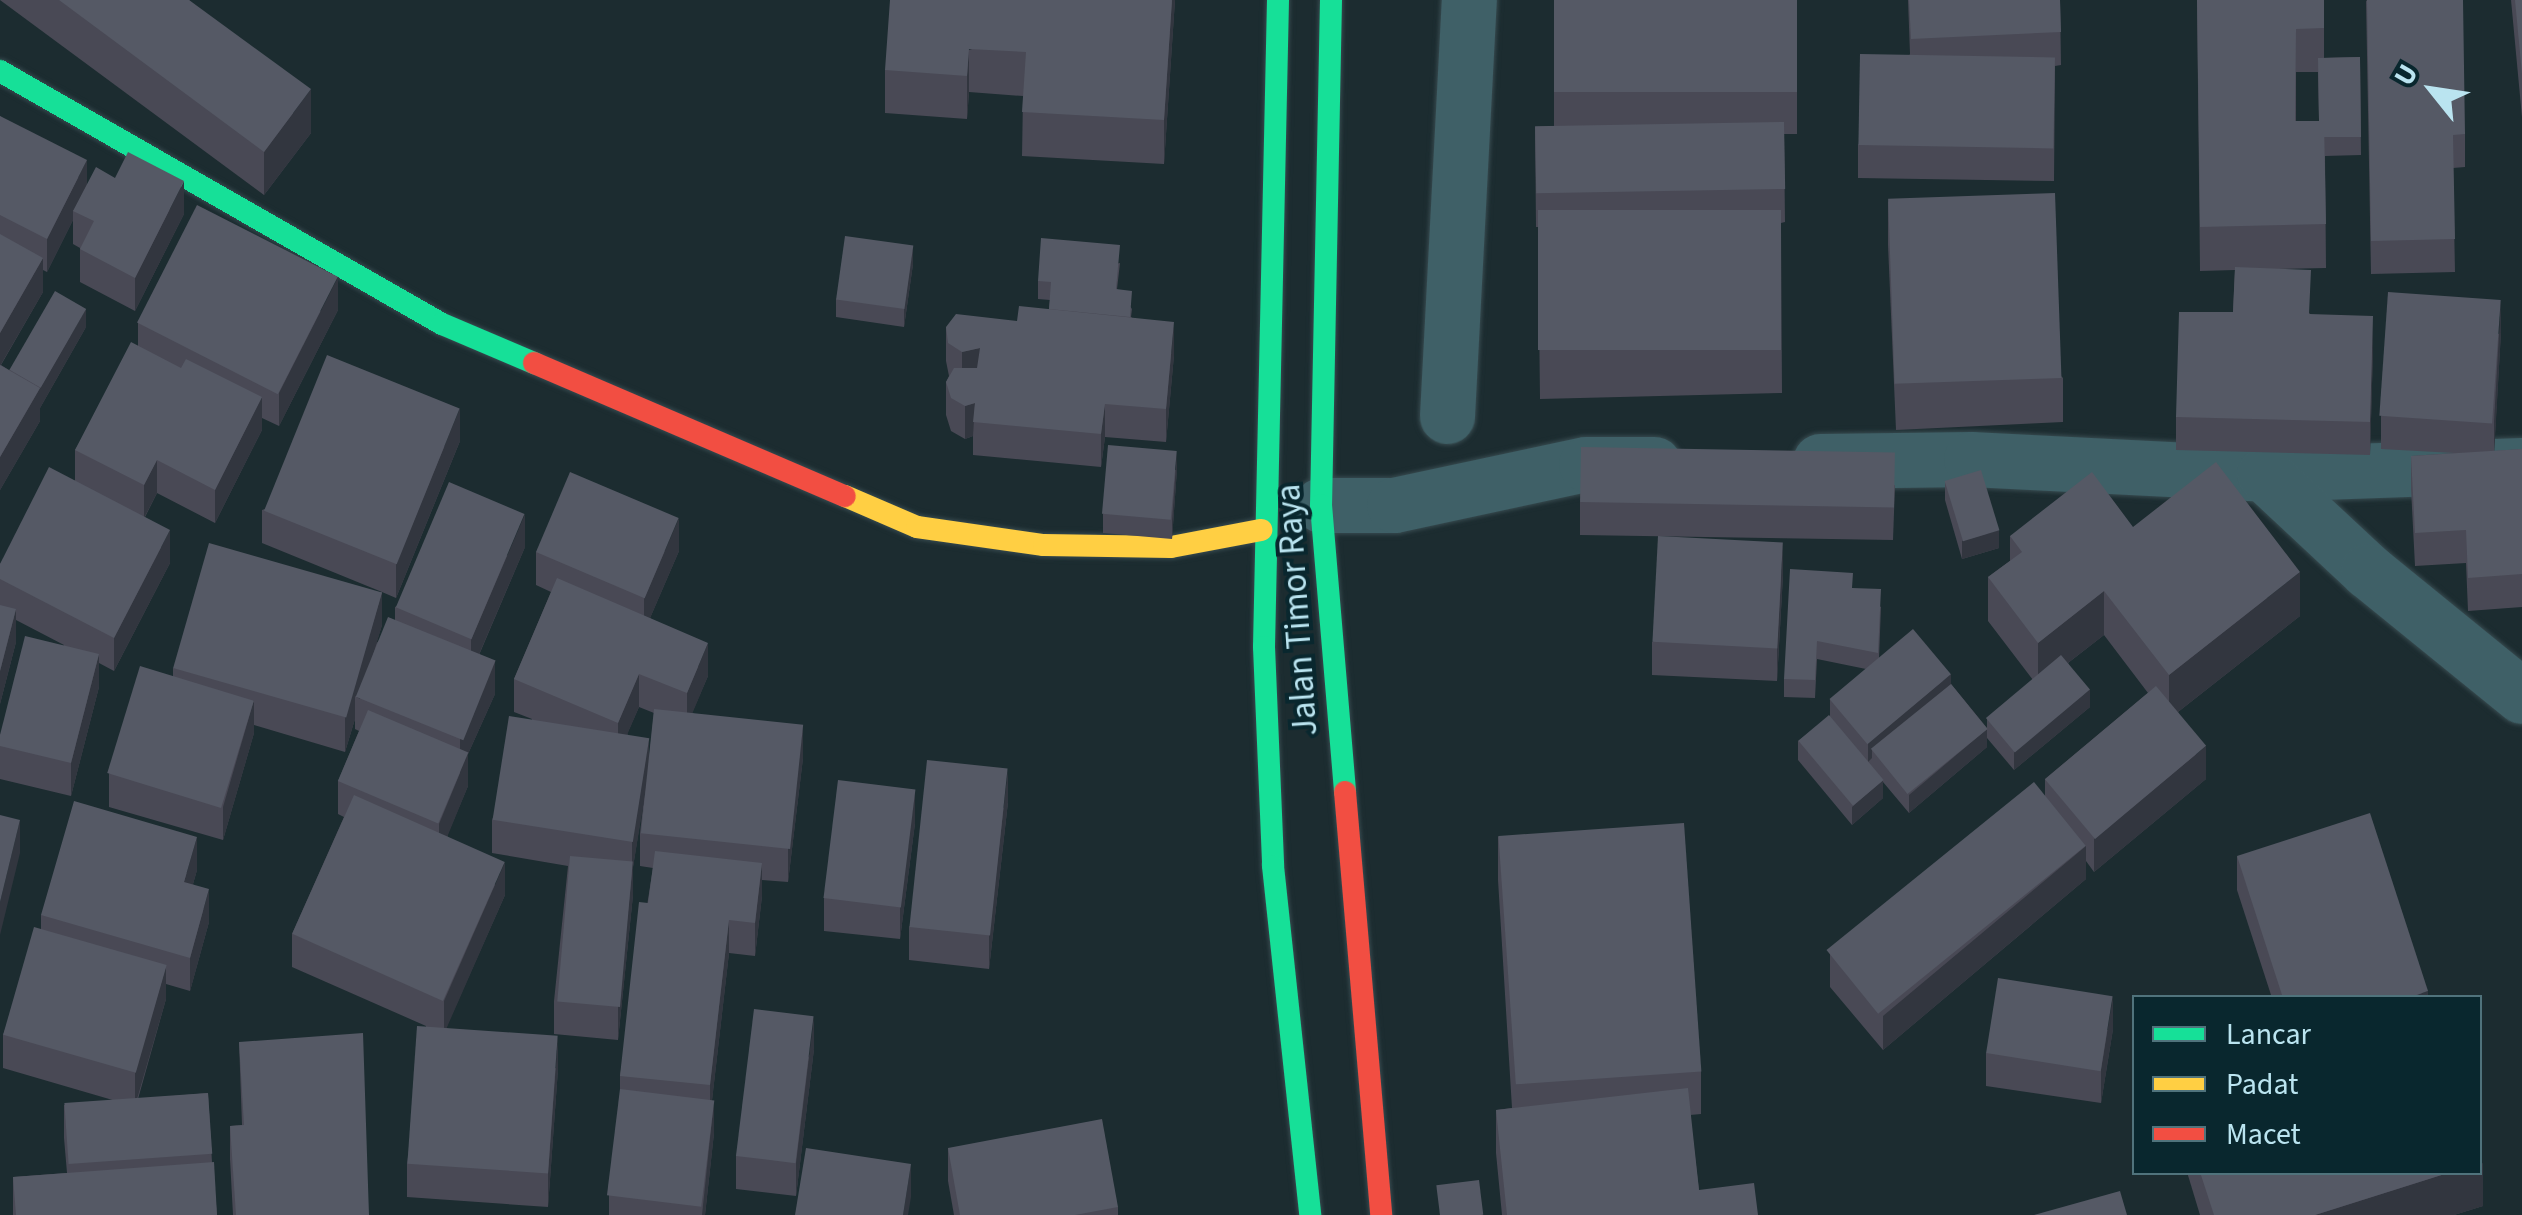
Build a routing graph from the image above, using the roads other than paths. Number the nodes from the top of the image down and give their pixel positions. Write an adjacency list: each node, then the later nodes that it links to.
1 (1278, 0): 11 (main road, Jalan Timor Raya)
2 (1331, 0): 10 (main road, Jalan Timor Raya)
3 (1469, 0): 5 (street)
4 (0, 71): 11 (main road)
5 (1447, 416)
6 (1760, 462): 9 (street)
7 (1702, 463): 10 (street)
8 (2522, 465): 9 (street)
9 (2264, 474): 12 (street)
10 (1322, 504): 14 (main road, Jalan Timor Raya)
11 (1262, 530): 13 (main road, Jalan Timor Raya)
12 (2522, 696)
13 (1310, 1215)
14 (1381, 1215)

